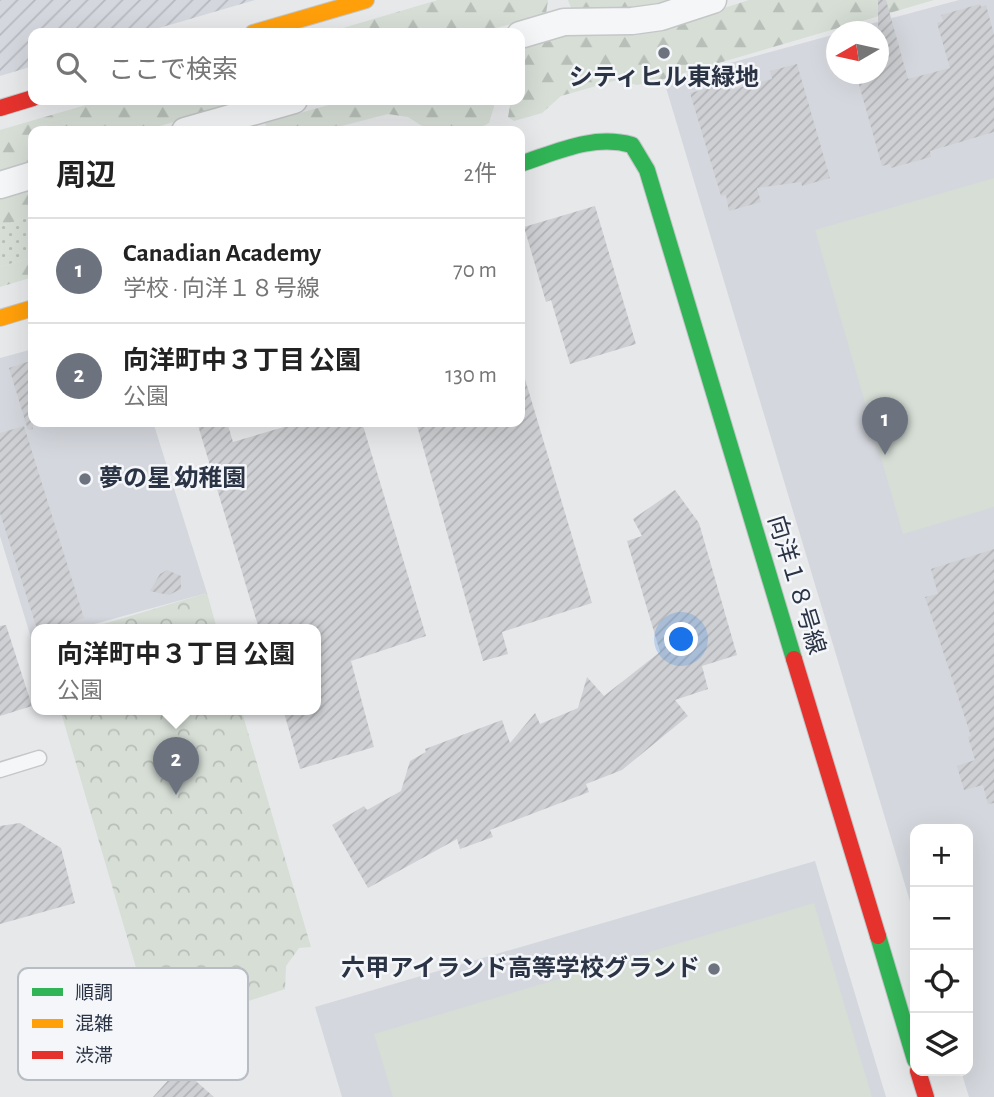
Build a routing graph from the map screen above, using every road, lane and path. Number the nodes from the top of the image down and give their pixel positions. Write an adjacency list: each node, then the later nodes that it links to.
1 (366, 0): 3 (street)
2 (713, 0): 4 (street)
3 (270, 28)
4 (525, 34)
5 (28, 100): 7 (street)
6 (276, 105): 8 (street)
7 (0, 108)
8 (203, 126)
9 (525, 163): 16 (street, 向洋１８号線)
10 (28, 177): 11 (street)
11 (0, 185)
12 (28, 310): 13 (street)
13 (0, 318)
14 (39, 758): 15 (lane)
15 (0, 770)
16 (910, 1043)
17 (920, 1076): 18 (street)
18 (926, 1097)

